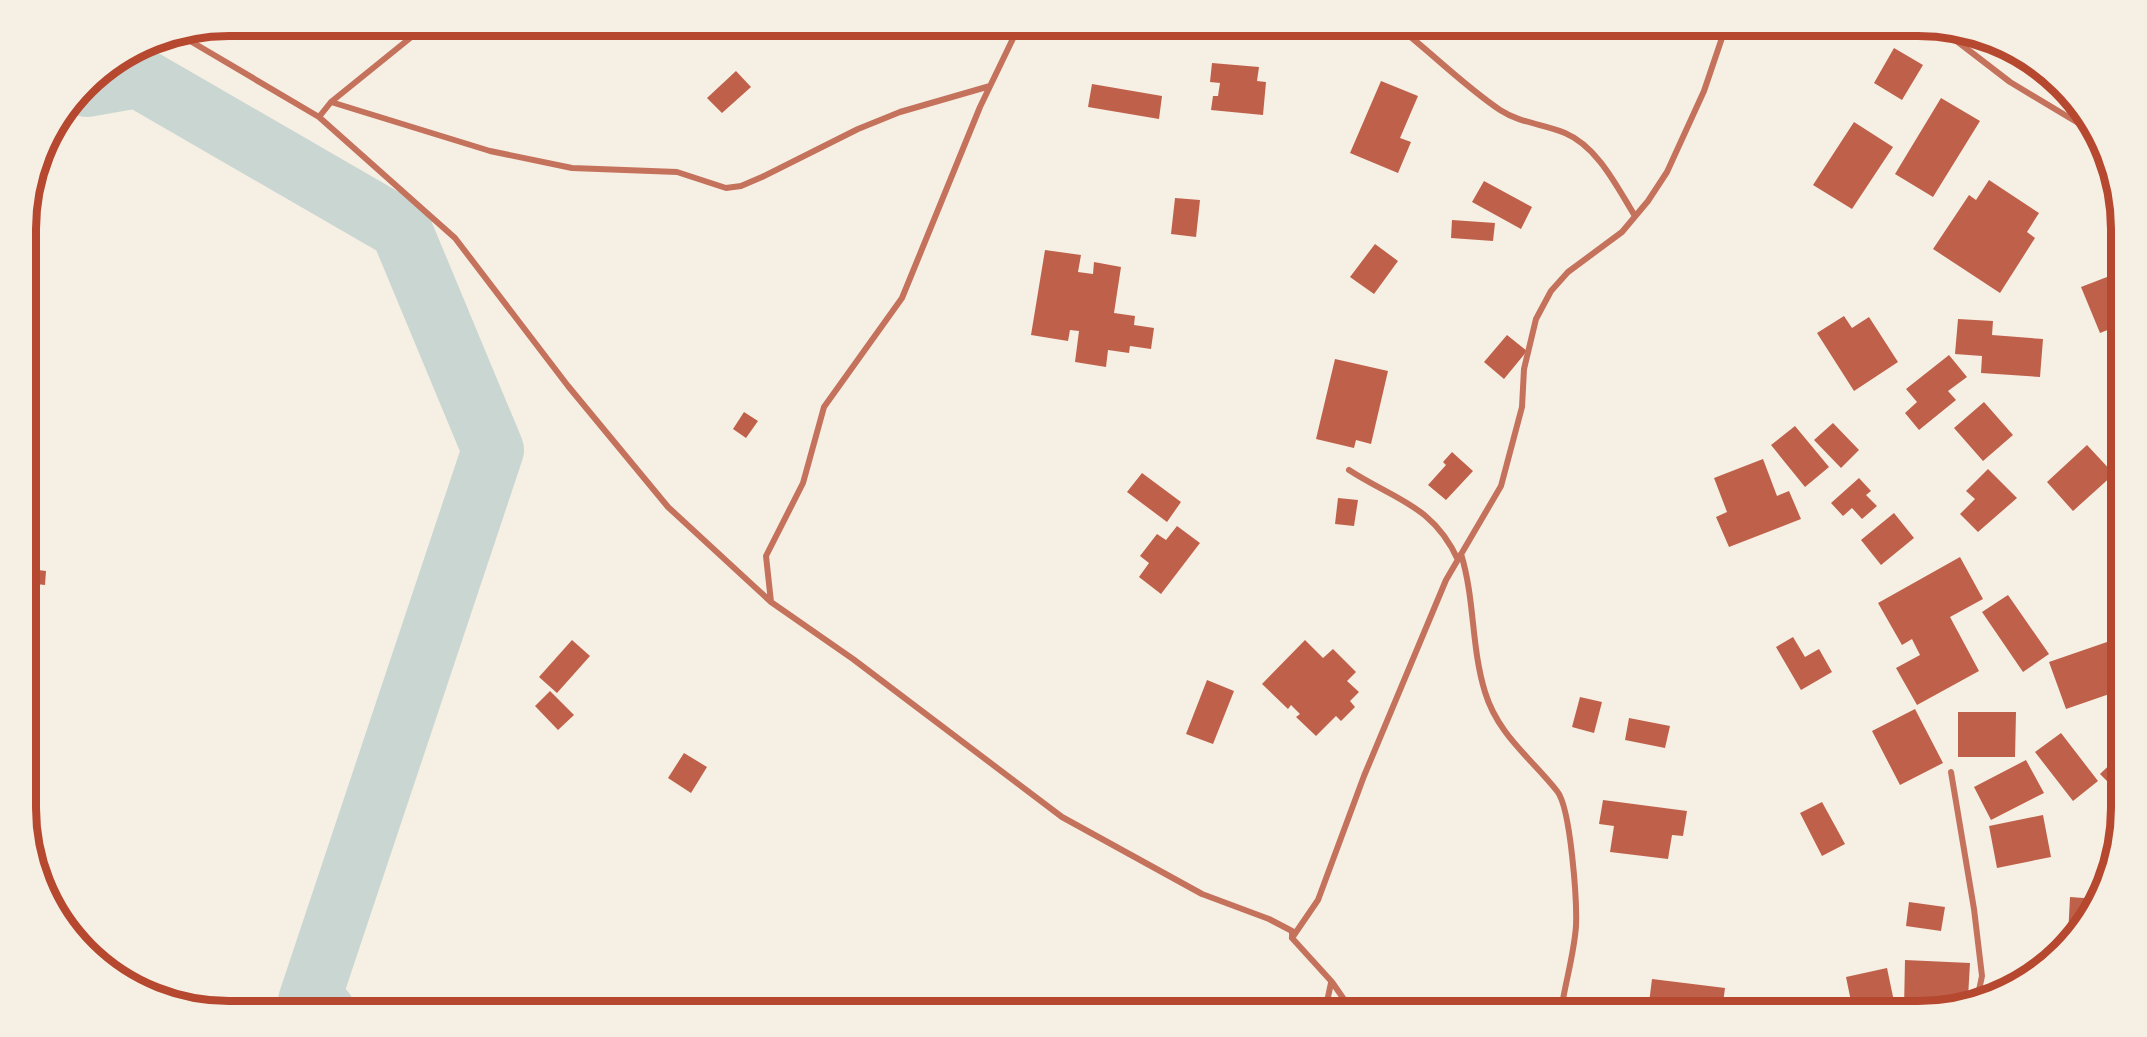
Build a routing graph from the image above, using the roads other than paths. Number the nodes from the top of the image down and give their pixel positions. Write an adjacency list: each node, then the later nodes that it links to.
1 (413, 36): 8 (street)
2 (1013, 36): 7 (street)
3 (1408, 36): 11 (street)
4 (1723, 36): 11 (street)
5 (189, 40): 9 (street)
6 (1955, 40): 10 (street)
7 (990, 86): 8 (street); 14 (street)
8 (332, 102): 9 (street)
9 (319, 117): 14 (street)
10 (2078, 123)
11 (1635, 216): 13 (street)
12 (1349, 470): 13 (street)
13 (1459, 557): 16 (street); 21 (street)
14 (771, 602): 16 (street)
15 (1951, 772): 18 (street)
16 (1292, 938): 17 (street)
17 (1332, 982): 19 (street); 20 (street)
18 (1979, 991)
19 (1327, 1001)
20 (1345, 1001)
21 (1563, 1001)

